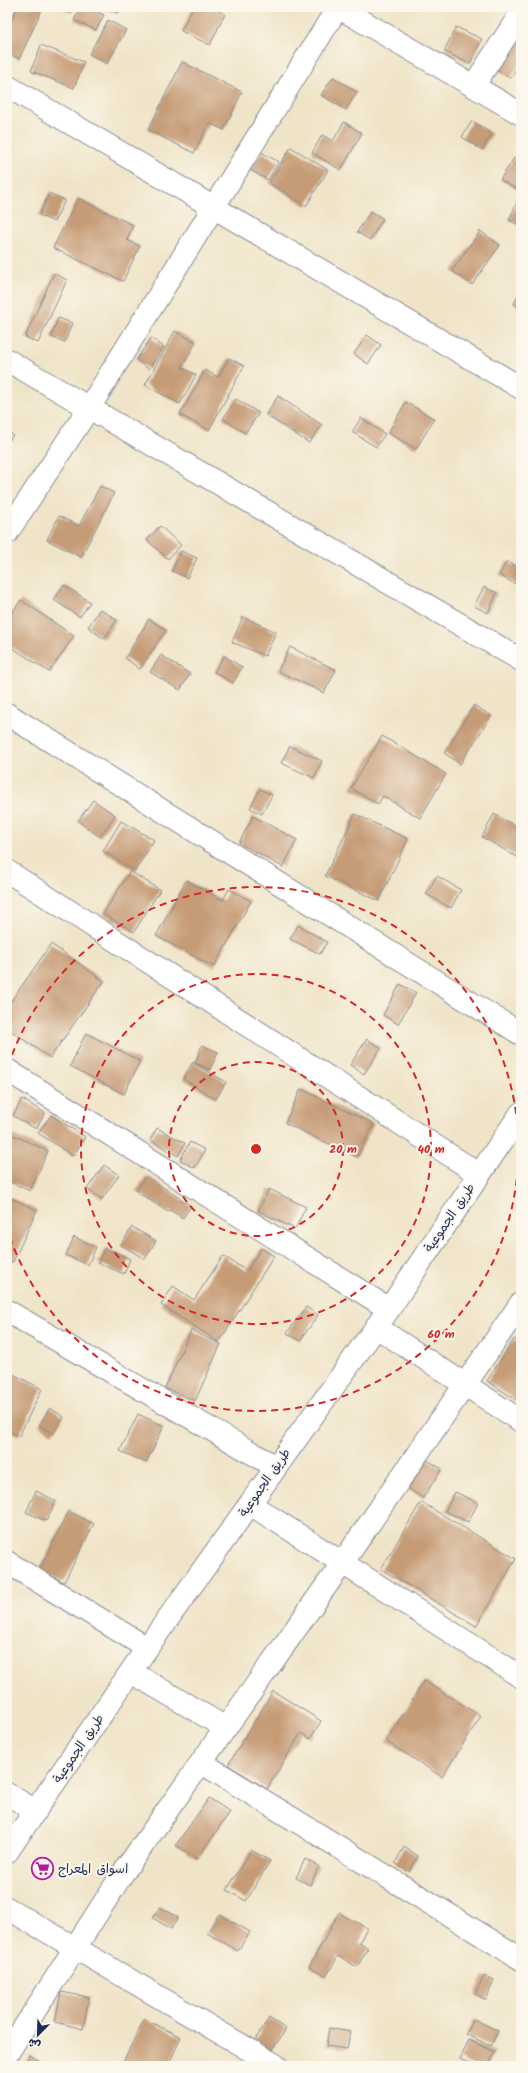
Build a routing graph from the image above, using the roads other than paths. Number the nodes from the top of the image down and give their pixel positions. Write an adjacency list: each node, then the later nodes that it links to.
1 (338, 7): 3 (street); 6 (street)
2 (521, 13): 3 (street)
3 (474, 85): 5 (street)
4 (7, 86): 6 (street)
5 (521, 114)
6 (213, 208): 8 (street); 9 (street)
7 (7, 360): 9 (street)
8 (521, 388)
9 (89, 408): 10 (street); 11 (street)
10 (7, 533)
11 (521, 660)
12 (7, 714): 14 (street)
13 (7, 871): 17 (street)
14 (521, 1034)
15 (7, 1070): 19 (street)
16 (519, 1120): 17 (street, طريق الجموعية)
17 (480, 1174): 19 (street, طريق الجموعية)
18 (521, 1303): 22 (street)
19 (389, 1309): 21 (street, طريق الجموعية)
20 (7, 1311): 24 (street)
21 (376, 1327): 22 (street); 24 (street, طريق الجموعية)
22 (463, 1385): 23 (street); 27 (street)
23 (521, 1421)
24 (276, 1467): 25 (street, طريق الجموعية)
25 (250, 1504): 27 (street); 28 (street, طريق الجموعية)
26 (7, 1562): 28 (street)
27 (343, 1562): 30 (street); 31 (street)
28 (148, 1648): 29 (street, طريق الجموعية)
29 (131, 1672): 31 (street); 34 (street, طريق الجموعية)
30 (521, 1677)
31 (226, 1728): 32 (street)
32 (202, 1763): 37 (street); 38 (street)
33 (7, 1794): 34 (street)
34 (36, 1811): 35 (street, طريق الجموعية)
35 (7, 1852)
36 (7, 1908): 37 (street)
37 (75, 1947): 39 (street); 40 (street)
38 (521, 1959)
39 (7, 2054)
40 (277, 2066)

